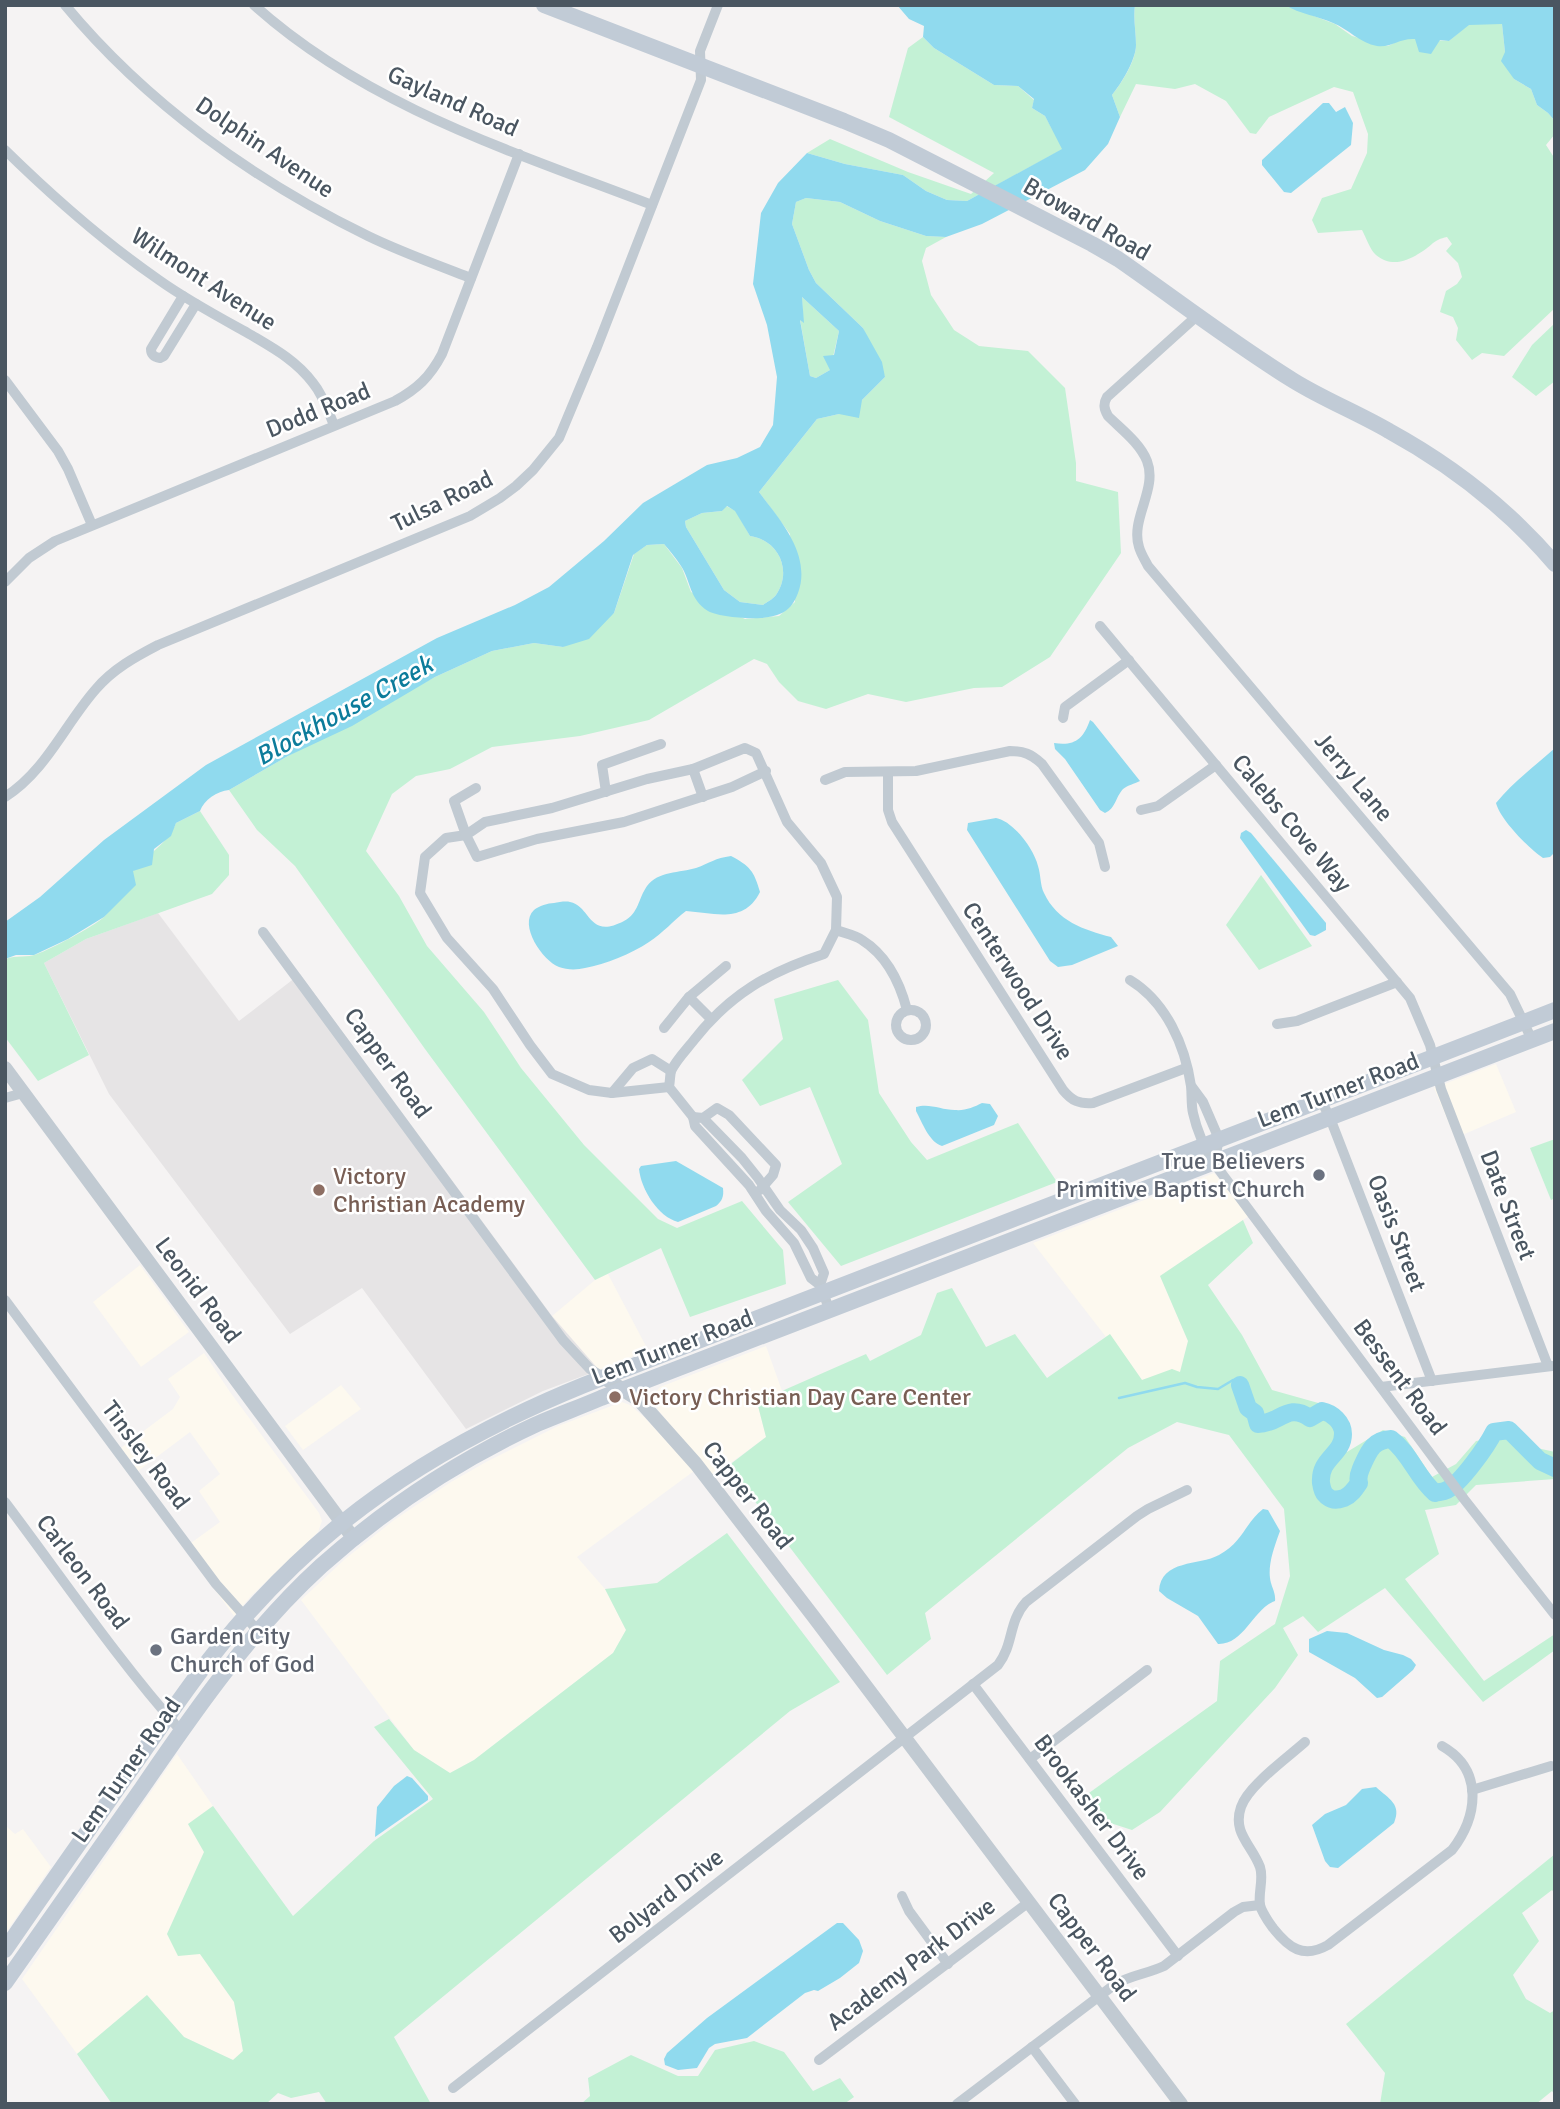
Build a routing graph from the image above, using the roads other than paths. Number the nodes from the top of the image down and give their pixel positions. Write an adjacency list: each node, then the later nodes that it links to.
1 (65, 5): 9 (street, Dolphin Avenue)
2 (254, 5): 7 (street, Gayland Road)
3 (544, 5): 5 (main road, Broward Road)
4 (718, 5): 5 (street, Tulsa Road)
5 (701, 66): 8 (street, Tulsa Road); 12 (main road, Broward Road)
6 (5, 150): 10 (street, Wilmont Avenue)
7 (519, 154): 8 (street, Gayland Road); 9 (street, Dodd Road)
8 (652, 205): 29 (street, Tulsa Road)
9 (471, 278): 14 (street, Dodd Road)
10 (183, 296): 11 (street, Wilmont Avenue); 11 (street)
11 (196, 304): 14 (street, Wilmont Avenue)
12 (1198, 315): 16 (main road, Broward Road); 43 (street, Jerry Lane)
13 (5, 380): 15 (street)
14 (334, 425): 15 (street, Dodd Road)
15 (92, 525): 17 (street, Dodd Road)
16 (1555, 564)
17 (5, 582)
18 (1100, 626): 19 (street, Calebs Cove Way)
19 (1129, 660): 20 (street); 22 (street, Calebs Cove Way)
20 (1063, 718)
21 (661, 744): 28 (street)
22 (1216, 765): 31 (street); 38 (street, Calebs Cove Way)
23 (693, 769): 24 (street); 28 (street); 30 (street)
24 (766, 771): 30 (street); 34 (street)
25 (888, 772): 26 (street); 33 (street); 50 (street, Centerwood Drive)
26 (825, 780)
27 (476, 788): 32 (street)
28 (606, 792): 32 (street)
29 (5, 797)
30 (703, 797): 32 (street)
31 (1141, 810)
32 (466, 835): 56 (street)
33 (1105, 867)
34 (836, 930): 40 (street); 42 (street)
35 (263, 932): 71 (street, Capper Road)
36 (726, 966): 39 (street)
37 (1130, 980): 50 (street, Bessent Road)
38 (1397, 982): 44 (street); 48 (street, Calebs Cove Way)
39 (689, 997): 42 (street); 45 (street)
40 (907, 1010)
41 (1555, 1010): 43 (main road, Lem Turner Road)
42 (710, 1018): 51 (street)
43 (1525, 1022): 47 (street, Jerry Lane); 48 (main road, Lem Turner Road)
44 (1277, 1024)
45 (664, 1028)
46 (1555, 1031): 47 (main road, Lem Turner Road)
47 (1532, 1040): 52 (main road, Lem Turner Road)
48 (1433, 1057): 52 (street, Date Street); 58 (main road, Lem Turner Road)
49 (5, 1068): 55 (street, Leonid Road)
50 (1186, 1068): 53 (street, Bessent Road)
51 (671, 1071): 54 (street); 56 (street)
52 (1438, 1076): 60 (main road, Lem Turner Road); 70 (street, Date Street)
53 (1191, 1084): 61 (street, Bessent Road); 62 (street, Bessent Road)
54 (669, 1087): 56 (street); 59 (street)
55 (23, 1093): 57 (street); 77 (street, Leonid Road)
56 (612, 1093)
57 (5, 1097)
58 (1321, 1100): 60 (street, Oasis Street); 61 (main road, Lem Turner Road)
59 (698, 1117): 64 (street); 64 (street)
60 (1330, 1118): 63 (main road, Lem Turner Road); 72 (street, Oasis Street)
61 (1219, 1139): 62 (main road, Lem Turner Road); 63 (street)
62 (1203, 1146): 63 (street, Bessent Road); 65 (main road, Lem Turner Road)
63 (1214, 1163): 66 (main road, Lem Turner Road); 73 (street, Bessent Road)
64 (760, 1191): 67 (street)
65 (1017, 1217): 66 (main road); 67 (main road, Lem Turner Road)
66 (1025, 1236): 69 (main road, Lem Turner Road)
67 (821, 1289): 69 (street); 71 (main road, Lem Turner Road)
68 (5, 1300): 80 (street, Tinsley Road)
69 (830, 1311): 74 (main road, Lem Turner Road)
70 (1551, 1366): 72 (street)
71 (603, 1377): 74 (street, Capper Road); 77 (main road, Lem Turner Road)
72 (1432, 1381): 73 (street)
73 (1381, 1387): 79 (street, Bessent Road)
74 (623, 1390): 78 (main road, Lem Turner Road); 86 (street, Capper Road)
75 (1187, 1490): 83 (street, Bolyard Drive)
76 (5, 1502): 84 (street, Carleon Road)
77 (342, 1523): 78 (street, Leonid Road); 80 (main road, Lem Turner Road)
78 (354, 1539): 81 (main road, Lem Turner Road)
79 (1555, 1615)
80 (245, 1617): 81 (street, Tinsley Road); 84 (main road, Lem Turner Road)
81 (258, 1631): 85 (main road, Lem Turner Road)
82 (1147, 1670): 89 (street)
83 (972, 1684): 86 (street, Bolyard Drive); 89 (street, Brookasher Drive)
84 (168, 1716): 85 (street, Carleon Road); 95 (main road, Lem Turner Road)
85 (181, 1731): 98 (main road, Lem Turner Road)
86 (905, 1737): 93 (street, Capper Road); 102 (street, Bolyard Drive)
87 (1305, 1742): 94 (street)
88 (1442, 1746): 91 (street)
89 (1030, 1759): 96 (street, Brookasher Drive)
90 (1551, 1766): 91 (street)
91 (1472, 1790): 94 (street)
92 (902, 1896): 97 (street)
93 (1029, 1902): 97 (street, Academy Park Drive); 99 (street, Capper Road)
94 (1260, 1905): 96 (street)
95 (5, 1950)
96 (1178, 1956): 99 (street)
97 (948, 1964): 101 (street, Academy Park Drive)
98 (5, 1983)
99 (1100, 1996): 100 (street); 105 (street, Capper Road)
100 (1032, 2047): 103 (street); 104 (street)
101 (819, 2060)
102 (453, 2088)
103 (957, 2104)
104 (1075, 2104)
105 (1181, 2104)

